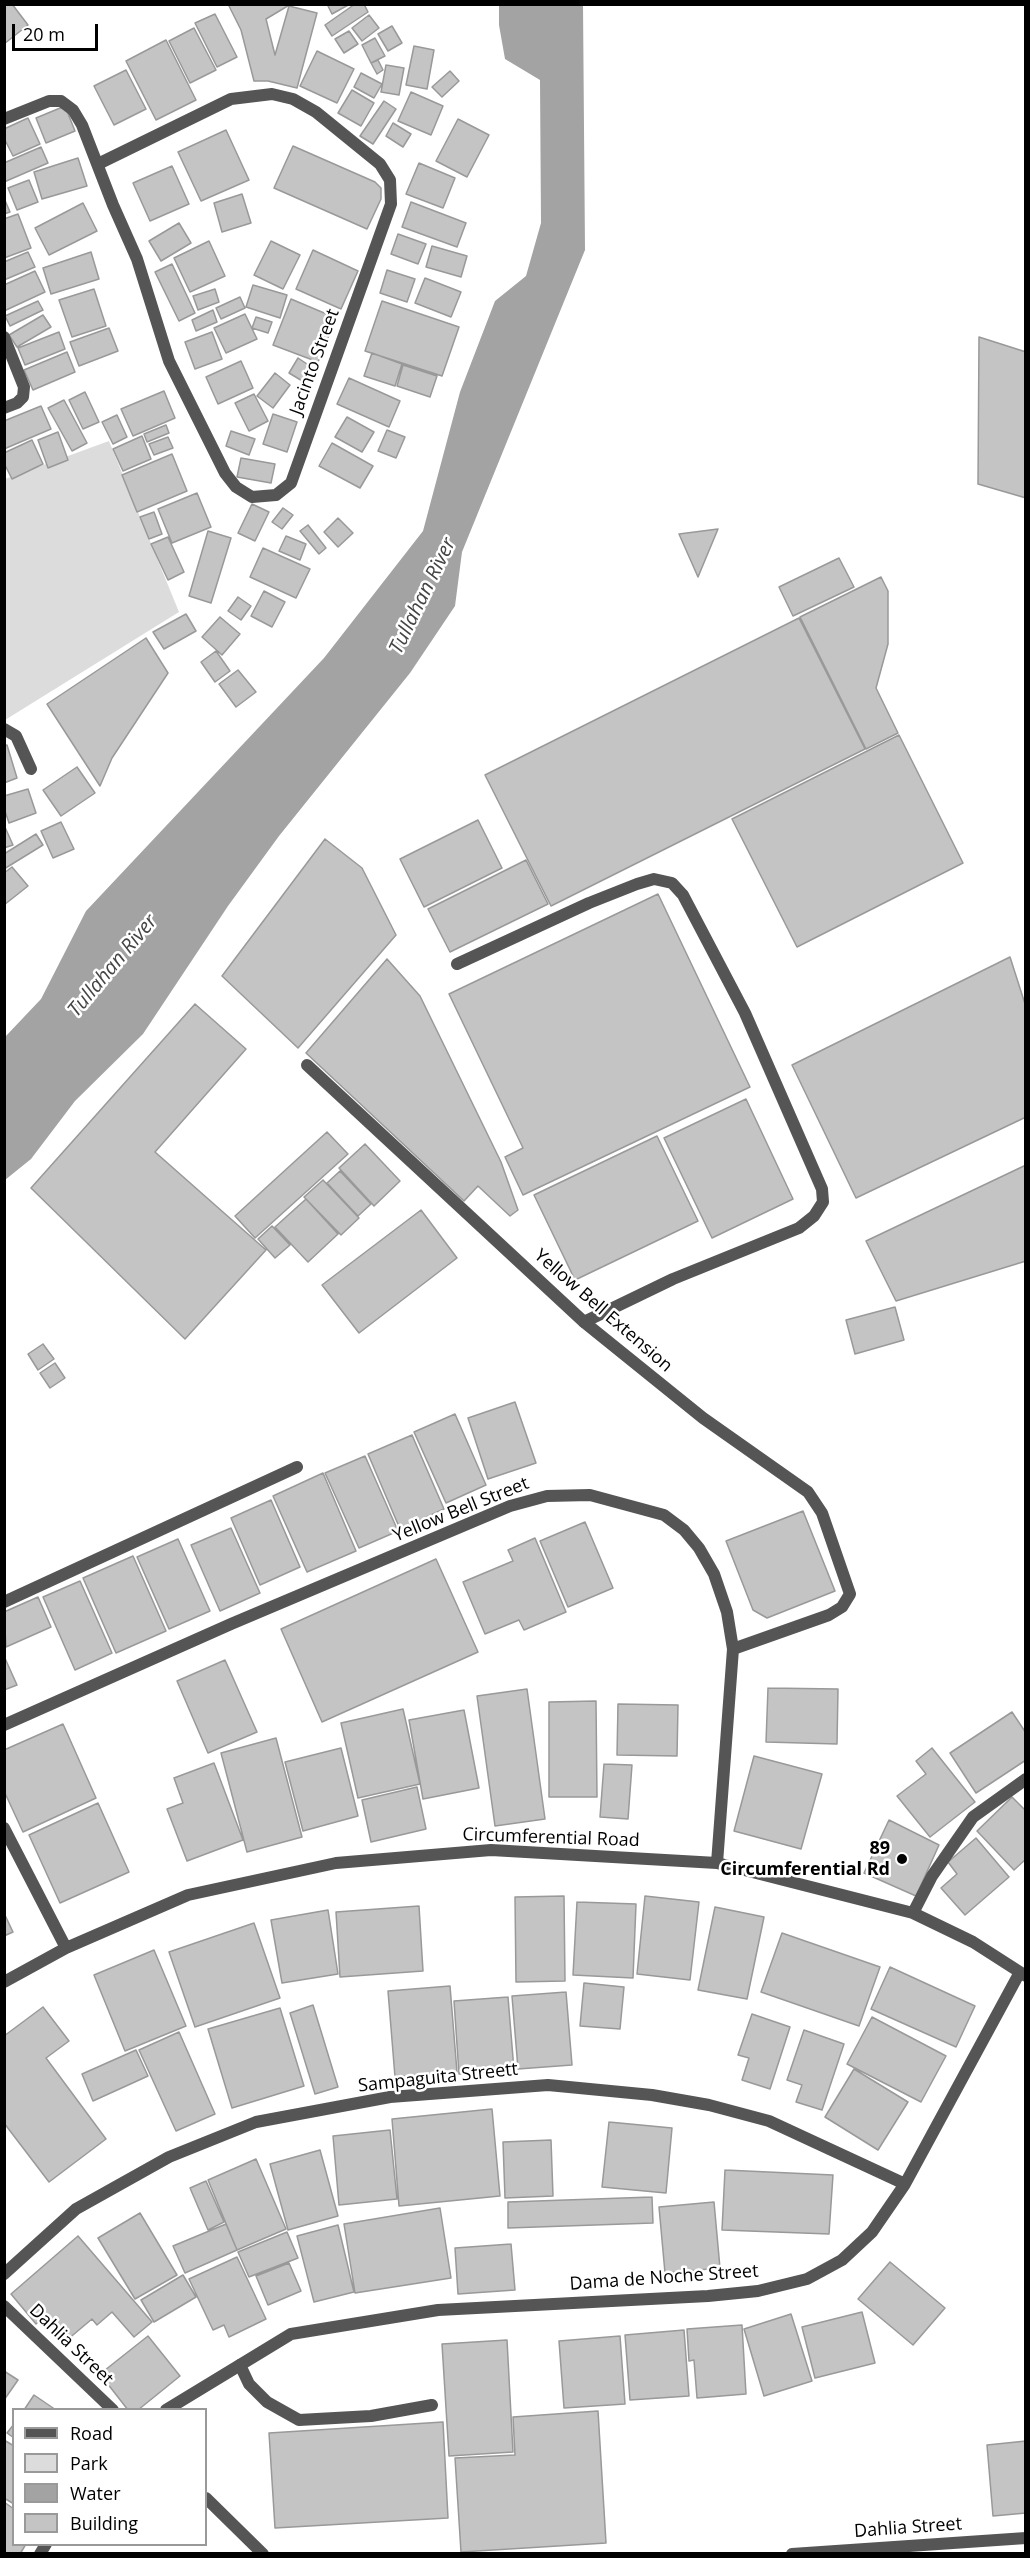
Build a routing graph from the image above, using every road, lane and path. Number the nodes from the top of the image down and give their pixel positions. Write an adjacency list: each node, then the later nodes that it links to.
1 (4, 119): 2 (street, Jacinto Street)
2 (98, 164): 2 (street, Jacinto Street)
3 (4, 337): 4 (street)
4 (4, 408)
5 (4, 729): 6 (street)
6 (31, 769)
7 (458, 964): 9 (street)
8 (307, 1065): 9 (street, Yellow Bell Extension)
9 (584, 1322): 12 (street, Yellow Bell Extension)
10 (297, 1467): 11 (street)
11 (4, 1602)
12 (733, 1649): 13 (street, Yellow Bell Street); 16 (street, Yellow Bell Street)
13 (4, 1725)
14 (1026, 1779): 17 (street)
15 (4, 1828): 18 (street)
16 (717, 1863): 17 (street, Circumferential Road); 18 (street, Circumferential Road)
17 (913, 1913): 19 (street, Circumferential Road)
18 (66, 1948): 20 (street, Circumferential Road)
19 (1023, 1974): 21 (street, Dama de Noche Street)
20 (4, 1982)
21 (905, 2184): 22 (street, Sampaguita Streett); 24 (street, Dama de Noche Street)
22 (4, 2274)
23 (4, 2306): 26 (street, Dahlia Street)
24 (240, 2365): 25 (street); 27 (street, Dama de Noche Street)
25 (432, 2405)
26 (112, 2408)
27 (168, 2408)
28 (207, 2499): 30 (street)
29 (1026, 2538): 31 (street, Dahlia Street)
30 (263, 2553)
31 (792, 2553)

